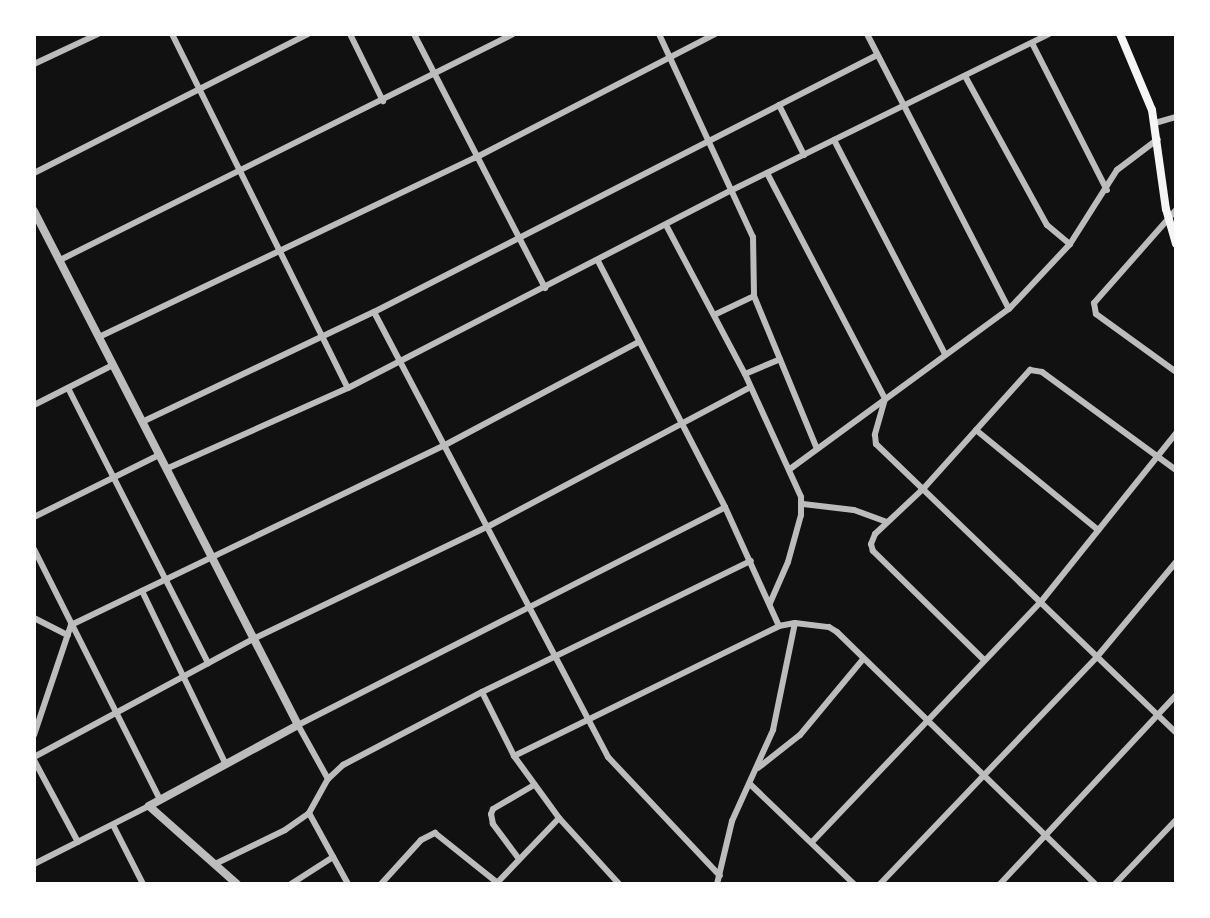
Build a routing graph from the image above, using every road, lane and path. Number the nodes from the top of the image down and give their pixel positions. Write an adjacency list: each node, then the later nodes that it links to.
1 (98, 34): 15 (street)
2 (172, 34): 18 (street)
3 (308, 34): 18 (street)
4 (350, 34): 19 (street)
5 (414, 34): 16 (street)
6 (513, 34): 16 (street)
7 (659, 34): 14 (street)
8 (715, 34): 14 (street)
9 (867, 34): 13 (street)
10 (1048, 34): 12 (street)
11 (1120, 34): 23 (main road)
12 (1032, 43): 17 (street); 33 (street)
13 (878, 55): 20 (street); 21 (street)
14 (670, 57): 25 (street); 28 (street)
15 (34, 64)
16 (435, 75): 19 (street); 28 (street)
17 (965, 76): 21 (street); 39 (street)
18 (199, 90): 29 (street); 30 (street)
19 (383, 101): 30 (street)
20 (779, 105): 25 (street); 27 (street)
21 (903, 108): 26 (street); 46 (street)
22 (1176, 117): 23 (street)
23 (1155, 123): 24 (main road)
24 (1159, 139): 33 (street); 36 (main road)
25 (709, 140): 32 (street); 38 (street)
26 (834, 140): 27 (street); 52 (street)
27 (804, 155): 31 (street)
28 (475, 158): 38 (street); 41 (street)
29 (34, 172)
30 (239, 173): 41 (street); 42 (street)
31 (767, 173): 32 (street); 61 (street)
32 (732, 190): 37 (street); 45 (street)
33 (1107, 190): 39 (street)
34 (1176, 210): 36 (street)
35 (34, 211): 42 (street)
36 (1168, 220): 40 (main road); 56 (street)
37 (666, 225): 43 (street); 48 (street)
38 (519, 238): 44 (street); 47 (street)
39 (1070, 244): 46 (street)
40 (1176, 244)
41 (280, 253): 49 (street); 50 (street)
42 (60, 260): 50 (street)
43 (598, 261): 44 (street); 51 (street)
44 (545, 288): 54 (street)
45 (754, 296): 48 (street); 53 (street)
46 (1009, 309): 52 (street)
47 (374, 312): 49 (street); 54 (street)
48 (714, 315): 57 (street)
49 (322, 336): 60 (street); 63 (street)
50 (99, 337): 55 (street)
51 (639, 342): 64 (street); 67 (street)
52 (945, 354): 61 (street)
53 (780, 359): 57 (street); 68 (street)
54 (399, 363): 60 (street); 67 (street)
55 (113, 365): 59 (street); 63 (street)
56 (1176, 372)
57 (744, 374): 58 (street)
58 (750, 387): 64 (street); 72 (street)
59 (68, 388): 62 (street); 74 (street)
60 (348, 388): 71 (street)
61 (885, 399): 68 (street); 75 (street)
62 (34, 405)
63 (142, 422): 69 (street)
64 (682, 422): 77 (street); 80 (street)
65 (976, 430): 70 (street); 75 (street); 81 (street)
66 (1176, 433): 70 (street)
67 (445, 445): 80 (street); 83 (street)
68 (817, 448): 72 (street)
69 (159, 455): 71 (street); 74 (street)
70 (1158, 457): 73 (street); 81 (street)
71 (166, 469): 83 (street)
72 (790, 469): 76 (street)
73 (1176, 470)
74 (112, 478): 78 (street); 86 (street)
75 (924, 488): 79 (street); 89 (street)
76 (803, 504): 79 (street); 88 (street)
77 (724, 507): 84 (street); 90 (street)
78 (34, 517)
79 (887, 522): 100 (street)
80 (489, 526): 90 (street); 96 (street)
81 (1098, 530): 89 (street)
82 (34, 549): 93 (street)
83 (210, 558): 86 (street); 96 (street)
84 (751, 561): 88 (street); 97 (street)
85 (1176, 562): 98 (street)
86 (167, 579): 87 (street); 101 (street)
87 (142, 591): 93 (street); 102 (street)
88 (770, 603): 94 (street)
89 (1040, 603): 98 (street); 100 (street)
90 (532, 608): 97 (street); 109 (street)
91 (34, 618): 95 (street)
92 (795, 623): 94 (street); 99 (street); 115 (street)
93 (71, 625): 95 (street); 105 (street)
94 (779, 626): 107 (street)
95 (68, 635): 111 (street)
96 (253, 639): 101 (street); 109 (street)
97 (555, 655): 103 (street); 107 (street)
98 (1096, 658): 106 (street); 117 (street)
99 (863, 659): 108 (street); 115 (street)
100 (984, 660): 108 (street)
101 (208, 663): 102 (street)
102 (183, 676): 105 (street); 114 (street)
103 (482, 693): 112 (street); 116 (street)
104 (1176, 695): 106 (street)
105 (116, 712): 113 (street); 120 (street)
106 (1158, 717): 110 (street); 126 (street)
107 (587, 721): 112 (street); 133 (street)
108 (926, 722): 117 (street); 127 (street)
109 (298, 725): 114 (street); 116 (street)
110 (1176, 733)
111 (34, 735)
112 (514, 756): 118 (street)
113 (34, 759): 128 (street)
114 (226, 765): 120 (street)
115 (758, 769): 119 (street)
116 (328, 778): 122 (street)
117 (985, 778): 126 (street); 143 (street)
118 (534, 785): 123 (street); 130 (street)
119 (752, 785): 127 (street); 133 (street)
120 (160, 800): 121 (street)
121 (149, 806): 125 (street); 132 (street)
122 (309, 813): 129 (street); 132 (street)
123 (559, 818): 130 (street); 140 (street)
124 (1176, 820): 146 (street)
125 (113, 825): 128 (street); 135 (street)
126 (1045, 835): 144 (street); 145 (street)
127 (813, 841): 142 (street)
128 (78, 842): 131 (street)
129 (333, 857): 137 (street); 138 (street)
130 (519, 860): 134 (street)
131 (34, 864)
132 (215, 864): 136 (street)
133 (720, 876): 141 (street)
134 (498, 883): 139 (street)
135 (143, 884)
136 (237, 884)
137 (291, 884)
138 (348, 884)
139 (381, 884)
140 (619, 884)
141 (717, 884)
142 (854, 884)
143 (880, 884)
144 (1000, 884)
145 (1095, 884)
146 (1115, 884)

